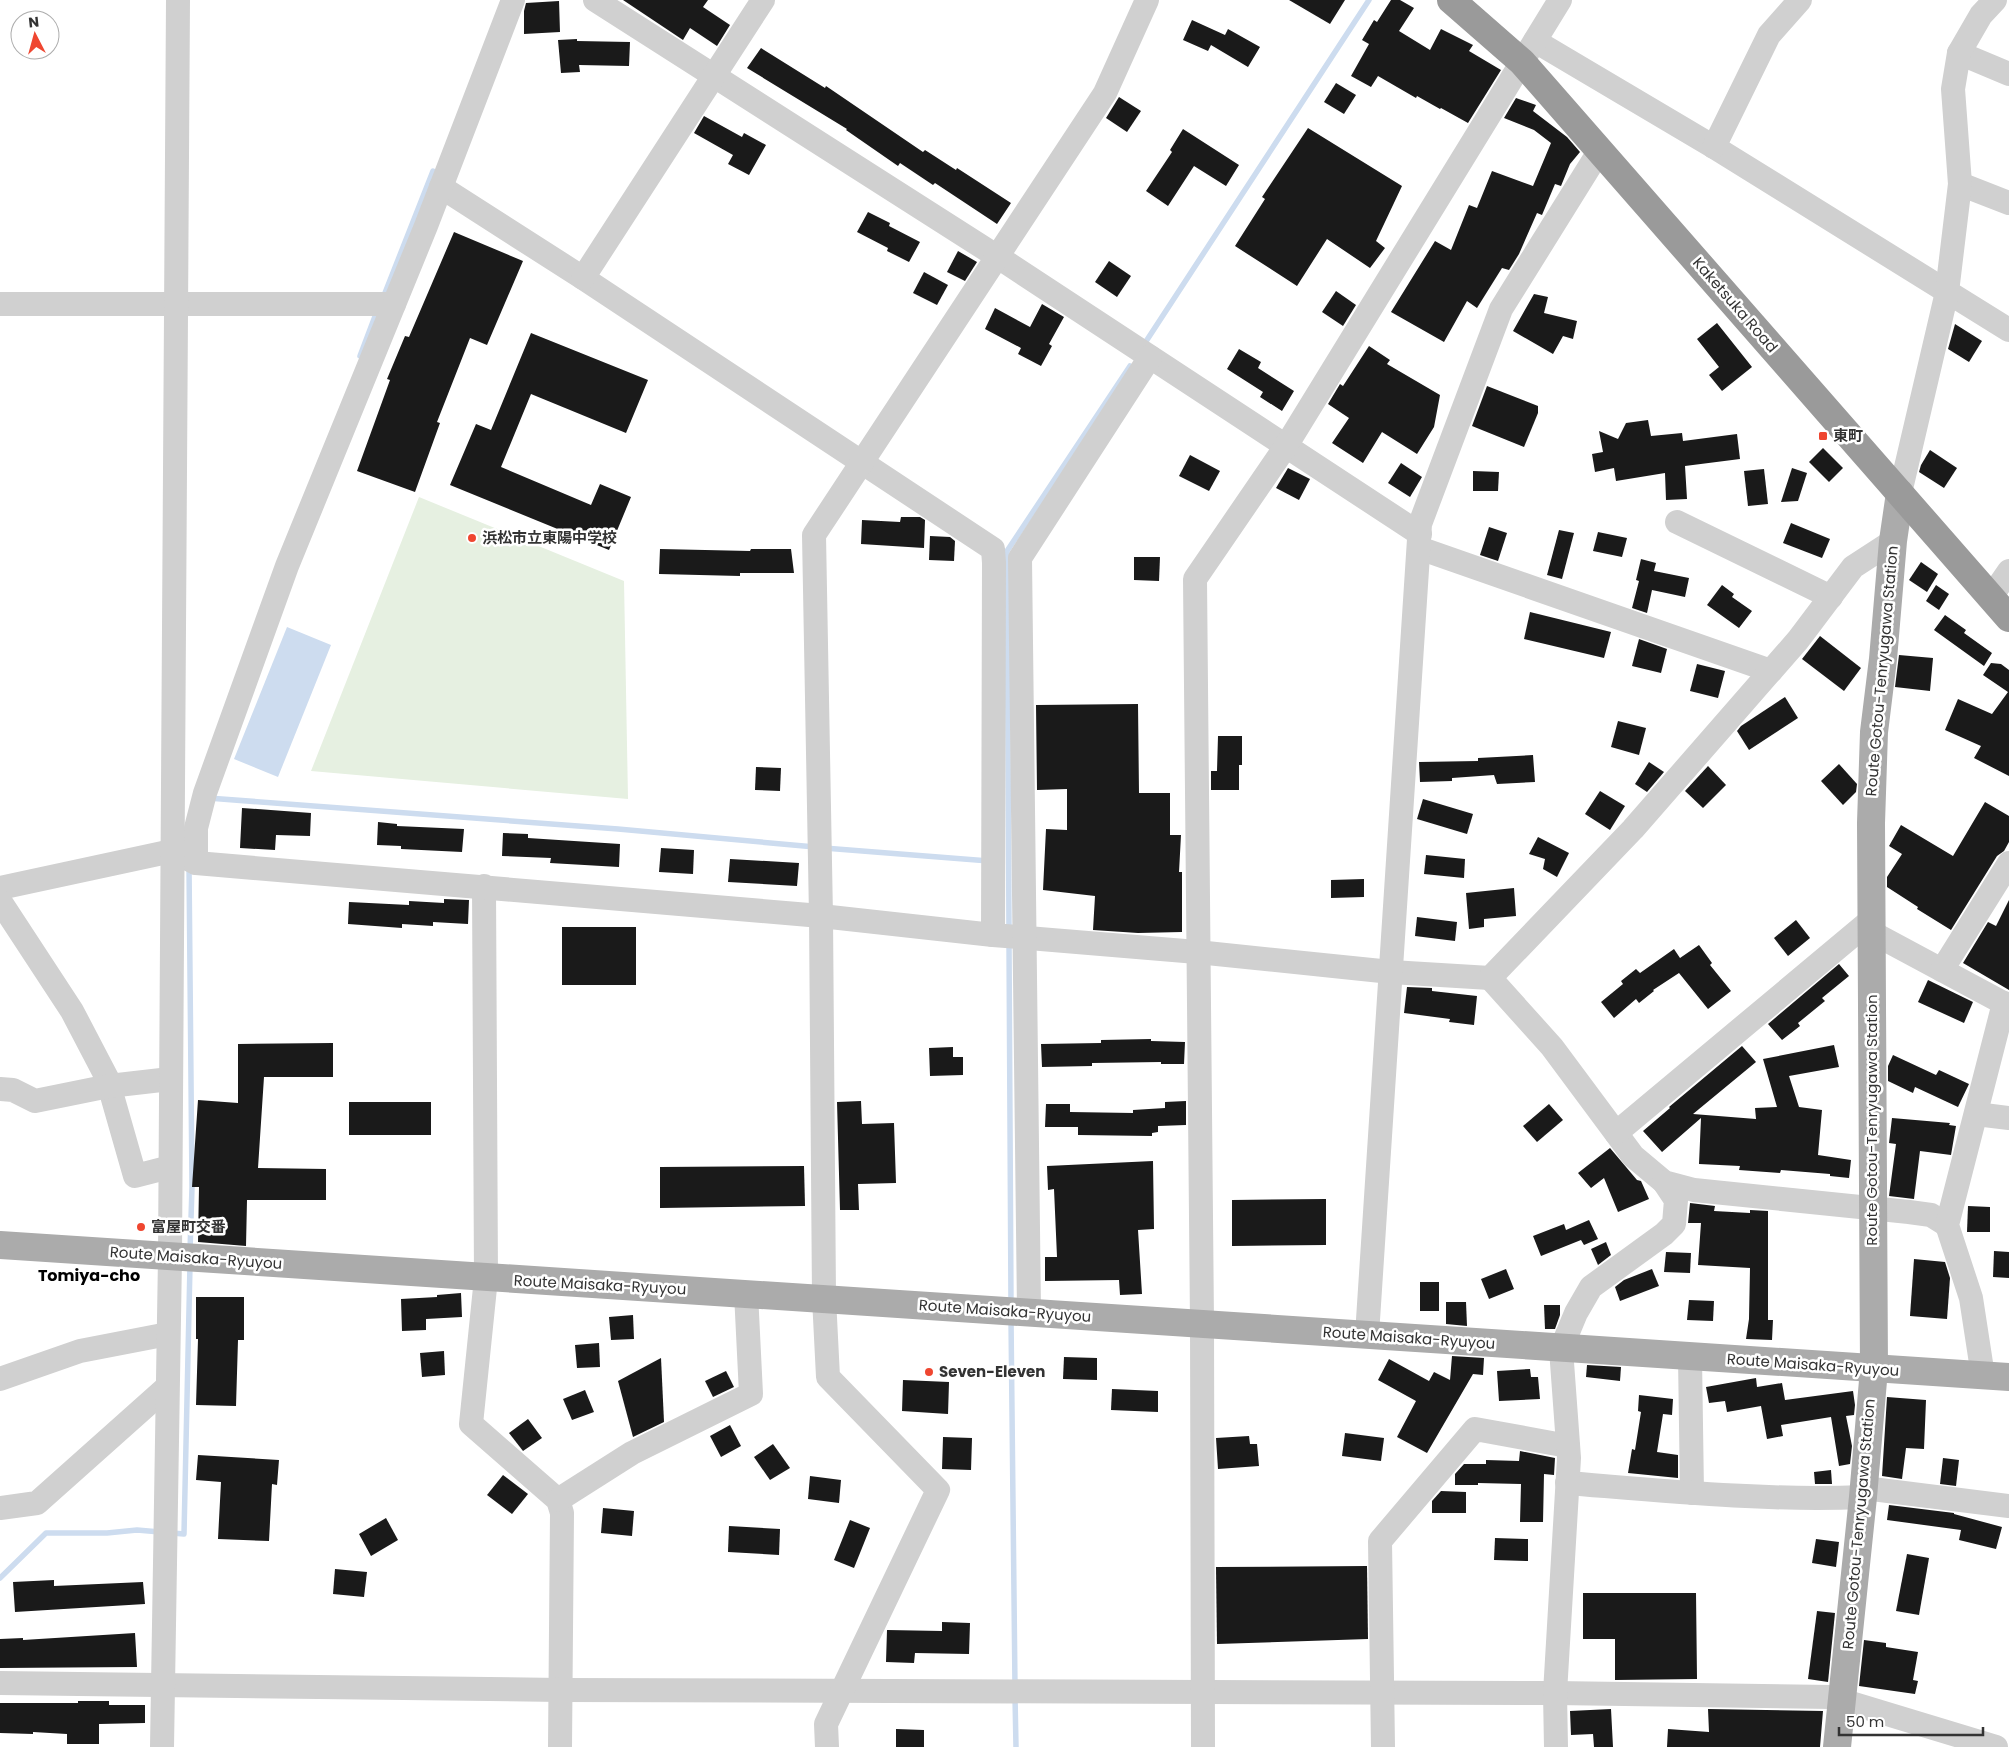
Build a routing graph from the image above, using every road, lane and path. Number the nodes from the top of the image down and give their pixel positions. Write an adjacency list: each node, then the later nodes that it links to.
1 (178, 0): 23 (street)
2 (513, 0): 17 (street)
3 (595, 0): 13 (street)
4 (763, 0): 13 (street)
5 (1147, 0): 19 (street)
6 (1451, 0): 10 (highway, Kaketsuka Road)
7 (1560, 0): 10 (street)
8 (1800, 0): 14 (street)
9 (1995, 0): 11 (street)
10 (1529, 52): 14 (street); 15 (highway, Kaketsuka Road); 27 (street)
11 (1959, 53): 12 (street); 16 (street)
12 (2009, 74)
13 (714, 77): 19 (street); 20 (street)
14 (1714, 147): 21 (street)
15 (1600, 150): 29 (highway, Kaketsuka Road); 31 (street)
16 (1960, 184): 18 (street); 21 (street)
17 (441, 187): 20 (street); 24 (street)
18 (2009, 203)
19 (998, 257): 26 (street); 28 (street)
20 (583, 278): 28 (street)
21 (1947, 292): 25 (street); 29 (street)
22 (0, 304): 23 (street)
23 (177, 304): 24 (street); 38 (street)
24 (394, 304): 39 (street)
25 (2009, 330)
26 (1145, 354): 27 (street); 47 (street)
27 (1286, 446): 31 (street); 48 (street)
28 (862, 463): 44 (street); 46 (street)
29 (1900, 493): 32 (main road, Route Gotou-Tenryugawa Station); 35 (highway, Kaketsuka Road)
30 (1677, 522): 34 (street)
31 (1419, 541): 37 (street); 50 (street)
32 (1893, 541): 34 (street); 45 (main road, Route Gotou-Tenryugawa Station)
33 (2009, 570): 35 (street)
34 (1831, 597): 37 (street)
35 (1991, 597): 36 (highway, Kaketsuka Road)
36 (2009, 618)
37 (1771, 671): 51 (street)
38 (172, 852): 39 (street); 42 (street); 53 (street)
39 (196, 863): 41 (street)
40 (2009, 863): 49 (street)
41 (484, 886): 44 (street); 65 (street)
42 (0, 888)
43 (0, 901): 54 (street)
44 (821, 916): 46 (street); 67 (street)
45 (1871, 926): 49 (street); 58 (street); 61 (main road, Route Gotou-Tenryugawa Station)
46 (993, 935): 47 (street)
47 (1025, 938): 48 (street); 68 (street)
48 (1198, 952): 50 (street); 69 (street)
49 (1942, 970): 52 (street)
50 (1391, 972): 51 (street); 71 (street)
51 (1490, 978): 58 (street)
52 (2006, 1005): 56 (street)
53 (170, 1079): 54 (street); 59 (street)
54 (109, 1086): 55 (street); 59 (street)
55 (0, 1089)
56 (1976, 1114): 57 (street); 62 (street)
57 (2009, 1118)
58 (1616, 1133): 60 (street)
59 (170, 1167): 64 (street)
60 (1664, 1182): 61 (street); 72 (street)
61 (1873, 1208): 62 (street); 74 (main road, Route Gotou-Tenryugawa Station)
62 (1947, 1225): 75 (street)
63 (0, 1245): 64 (main road, Route Maisaka-Ryuyou)
64 (170, 1257): 65 (main road, Route Maisaka-Ryuyou); 70 (street)
65 (486, 1278): 66 (main road, Route Maisaka-Ryuyou); 82 (street)
66 (746, 1293): 67 (main road, Route Maisaka-Ryuyou); 82 (street)
67 (824, 1298): 68 (main road, Route Maisaka-Ryuyou); 88 (street)
68 (1030, 1312): 69 (main road, Route Maisaka-Ryuyou)
69 (1202, 1323): 71 (main road, Route Maisaka-Ryuyou); 89 (street)
70 (168, 1334): 76 (street); 77 (street)
71 (1367, 1335): 72 (main road, Route Maisaka-Ryuyou)
72 (1560, 1349): 73 (main road, Route Maisaka-Ryuyou); 78 (street)
73 (1690, 1357): 74 (main road, Route Maisaka-Ryuyou); 81 (street)
74 (1874, 1369): 75 (main road, Route Maisaka-Ryuyou); 80 (main road, Route Gotou-Tenryugawa Station)
75 (1996, 1377)
76 (0, 1378)
77 (166, 1388): 84 (street); 86 (street)
78 (1568, 1446): 79 (street); 90 (street)
79 (1568, 1482): 81 (street); 91 (street)
80 (1863, 1492): 81 (street); 83 (street); 92 (main road, Route Gotou-Tenryugawa Station)
81 (1692, 1493)
82 (558, 1500): 87 (street)
83 (2009, 1506)
84 (0, 1508)
85 (0, 1683): 86 (street)
86 (162, 1685): 87 (street); 93 (street)
87 (561, 1690): 88 (street); 94 (street)
88 (843, 1691): 89 (street); 95 (street)
89 (1203, 1692): 90 (street); 96 (street)
90 (1383, 1693): 91 (street); 97 (street)
91 (1555, 1693): 92 (street); 98 (street)
92 (1842, 1702): 99 (main road, Route Gotou-Tenryugawa Station); 100 (street)
93 (162, 1747)
94 (560, 1747)
95 (827, 1747)
96 (1203, 1747)
97 (1383, 1747)
98 (1556, 1747)
99 (1837, 1747)
100 (1996, 1747)

